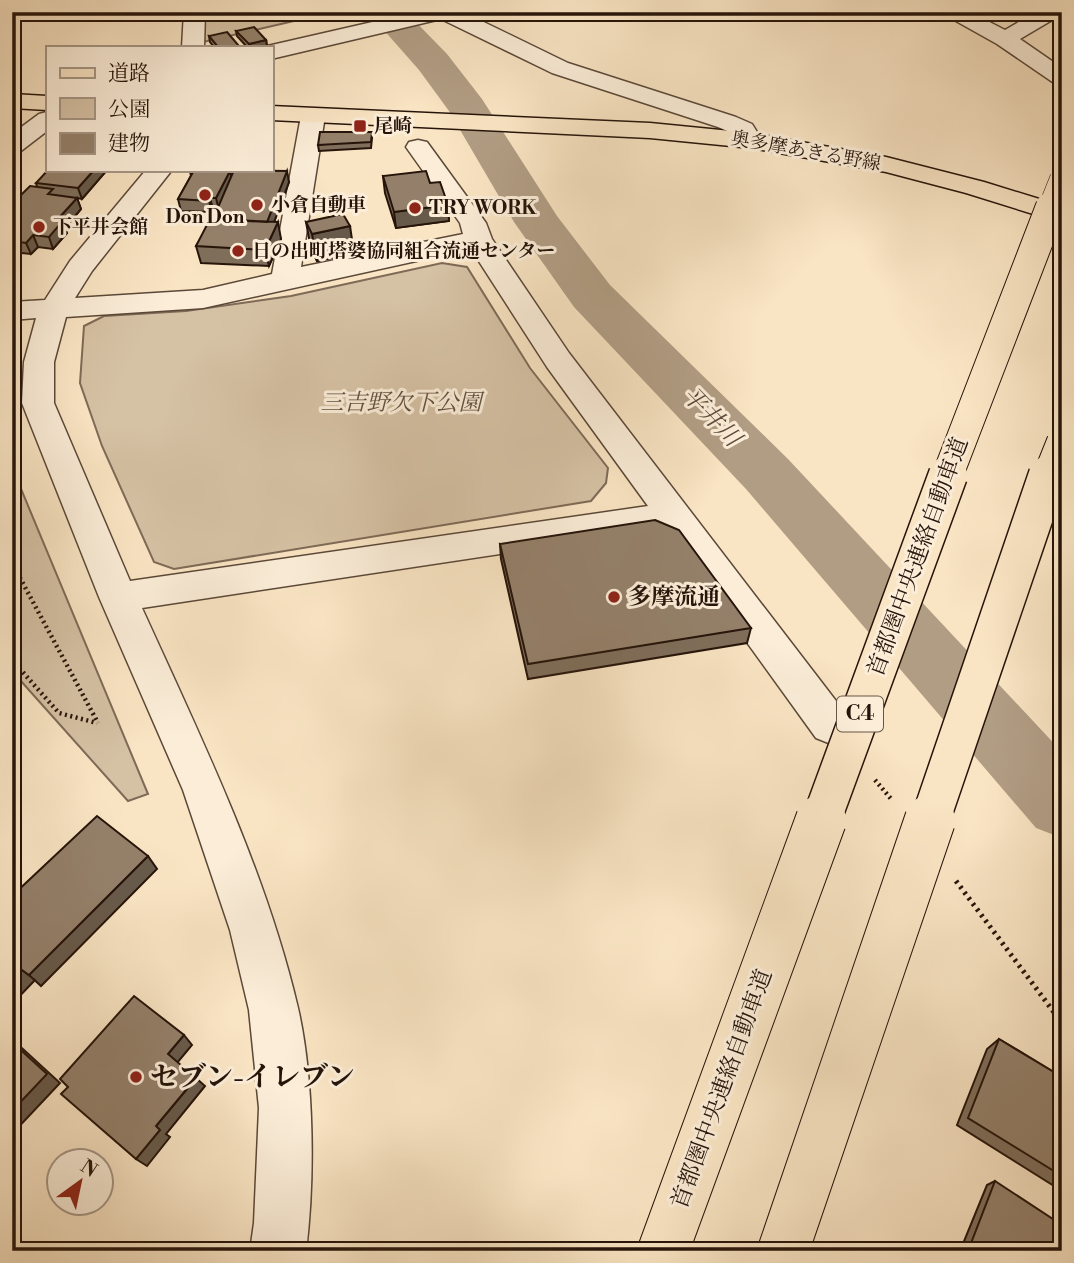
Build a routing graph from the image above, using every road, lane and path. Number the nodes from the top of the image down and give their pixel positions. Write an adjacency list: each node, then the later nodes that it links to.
1 (195, 12): 6 (street)
2 (954, 12): 5 (street)
3 (1052, 12): 5 (street)
4 (442, 13): 7 (street); 14 (street)
5 (1005, 39): 8 (street)
6 (193, 46)
7 (273, 52)
8 (1062, 78)
9 (12, 101): 10 (main road)
10 (46, 107): 15 (street)
11 (273, 114): 12 (main road)
12 (313, 116): 13 (main road); 20 (street)
13 (411, 134): 14 (main road, 奥多摩あきる野線); 19 (street)
14 (750, 140): 18 (main road, 奥多摩あきる野線)
15 (12, 146)
16 (157, 172): 21 (street)
17 (1062, 179): 30 (main road, 首都圏中央連絡自動車道 / C4, bridge)
18 (1062, 215)
19 (478, 239): 20 (street); 24 (street)
20 (285, 279): 21 (street)
21 (54, 308): 22 (street); 26 (street)
22 (12, 311)
23 (1062, 442): 31 (main road, bridge)
24 (674, 515): 26 (street); 28 (street)
25 (12, 563): 27 (path)
26 (118, 597): 29 (street)
27 (12, 660)
28 (831, 726)
29 (278, 1251)
30 (663, 1251)
31 (783, 1251)

